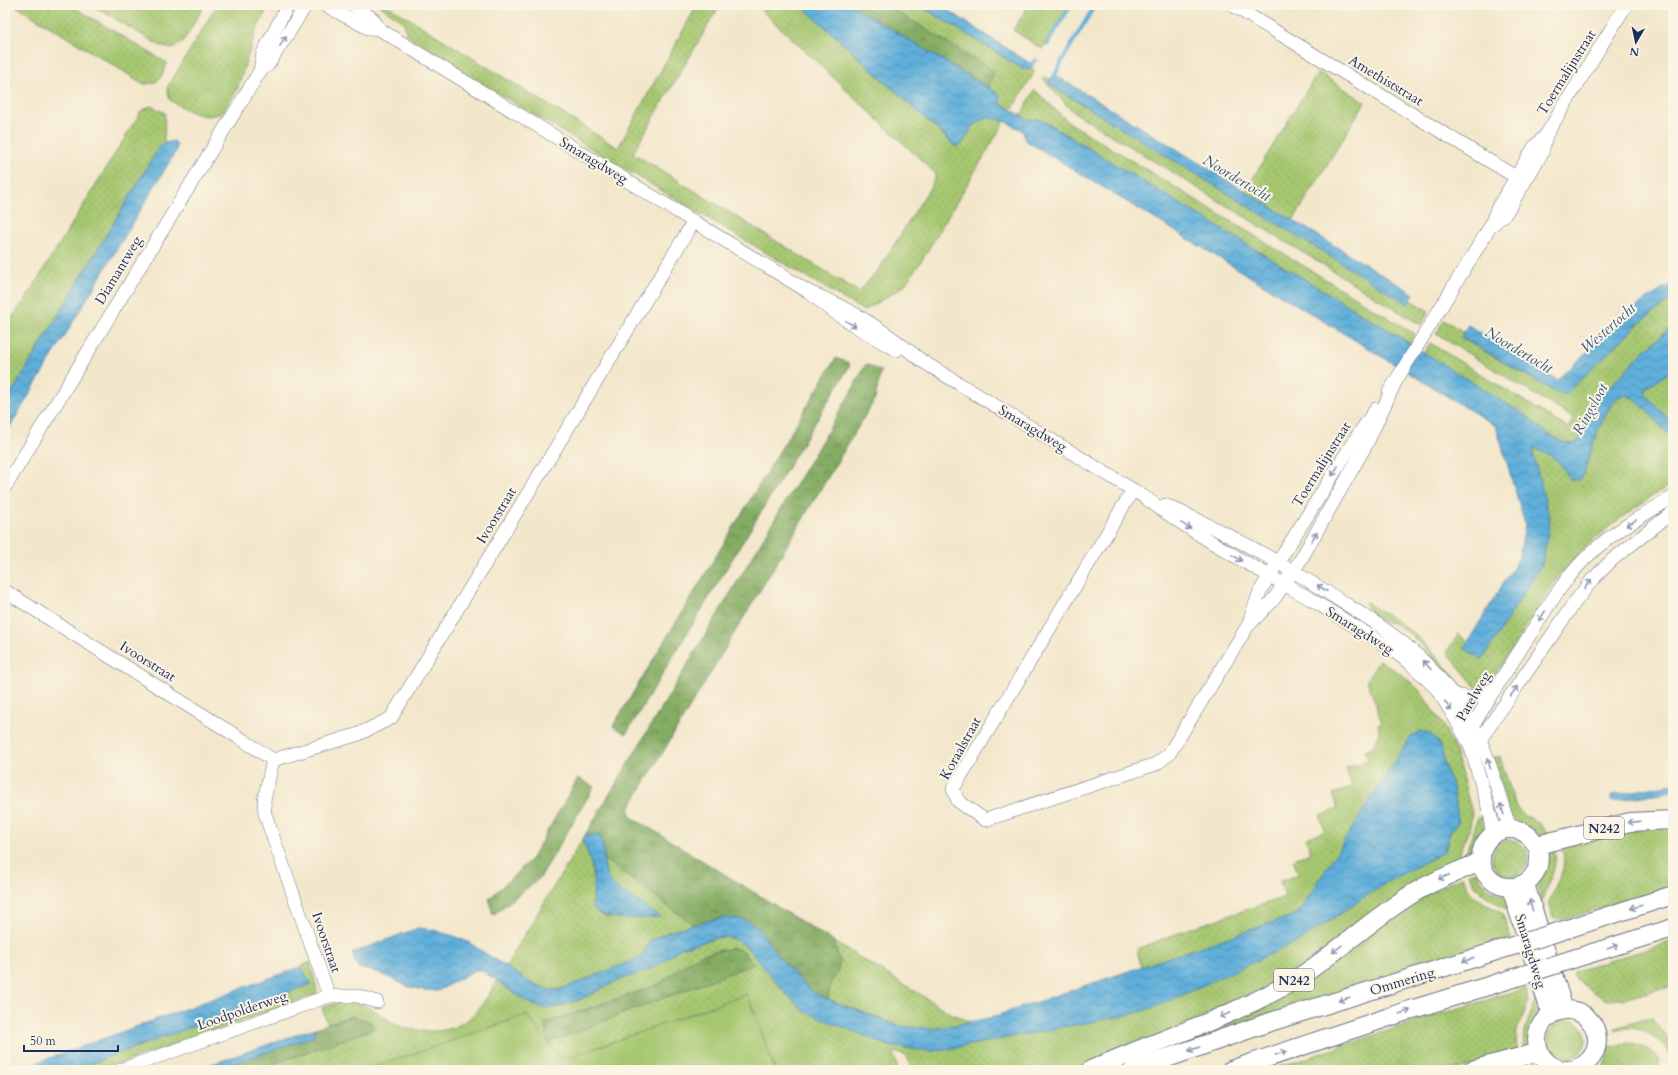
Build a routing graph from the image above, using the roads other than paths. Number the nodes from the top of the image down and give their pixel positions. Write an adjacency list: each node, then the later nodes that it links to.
1 (288, 5): 8 (street, Diamantweg)
2 (306, 5): 8 (street, Diamantweg, one-way to 2)
3 (325, 5): 7 (street, Smaragdweg)
4 (353, 5): 7 (street, Smaragdweg)
5 (1232, 5): 9 (street, Amethiststraat)
6 (1626, 5): 9 (street, Toermalijnstraat)
7 (379, 29): 10 (street, Smaragdweg)
8 (260, 71): 12 (street, Diamantweg)
9 (1520, 180): 11 (street, Toermalijnstraat)
10 (694, 221): 13 (street, Smaragdweg); 27 (street, Ivoorstraat)
11 (1397, 380): 16 (street, Toermalijnstraat, one-way to 16); 17 (street, Toermalijnstraat, one-way to 11)
12 (5, 487)
13 (1138, 493): 16 (street, Smaragdweg); 18 (street, Smaragdweg, one-way to 18); 21 (street, Koraalstraat)
14 (1673, 497): 22 (street, Parelweg, one-way to 22)
15 (1673, 512): 26 (street, Parelweg, one-way to 15)
16 (1278, 562): 17 (street, Smaragdweg); 18 (street, Toermalijnstraat)
17 (1294, 571): 19 (street, Toermalijnstraat); 23 (street, Smaragdweg, one-way to 17)
18 (1268, 576): 19 (street, Smaragdweg); 21 (street, Koraalstraat)
19 (1284, 585): 21 (street, Koraalstraat); 25 (street, Smaragdweg, one-way to 25)
20 (5, 591): 27 (street, Ivoorstraat)
21 (1247, 627)
22 (1496, 688): 23 (street); 24 (street, Parelweg)
23 (1452, 694): 24 (street, Smaragdweg)
24 (1473, 727): 25 (street, Parelweg); 26 (street, Smaragdweg)
25 (1467, 740): 26 (street, Parelweg); 30 (street, Smaragdweg)
26 (1480, 740): 29 (street, Smaragdweg, one-way to 26)
27 (273, 760): 36 (street, Ivoorstraat)
28 (1673, 820): 31 (highway, N242, one-way to 31)
29 (1511, 829): 30 (highway); 31 (highway)
30 (1492, 834): 32 (highway)
31 (1537, 845): 33 (highway)
32 (1480, 862): 33 (highway); 42 (highway, N242, one-way to 42)
33 (1518, 886): 38 (highway, Smaragdweg)
34 (1673, 895): 43 (highway, Ommering / N242, one-way to 43, bridge)
35 (1673, 928): 44 (highway, one-way to 35, bridge)
36 (329, 996): 37 (street, Loodpolderweg); 41 (street, Loodpolderweg)
37 (376, 1002)
38 (1558, 1012): 39 (highway); 40 (highway)
39 (1539, 1052): 40 (highway); 45 (highway)
40 (1575, 1069)
41 (120, 1070)
42 (1091, 1070)
43 (1133, 1070)
44 (1231, 1070)
45 (1472, 1070)

